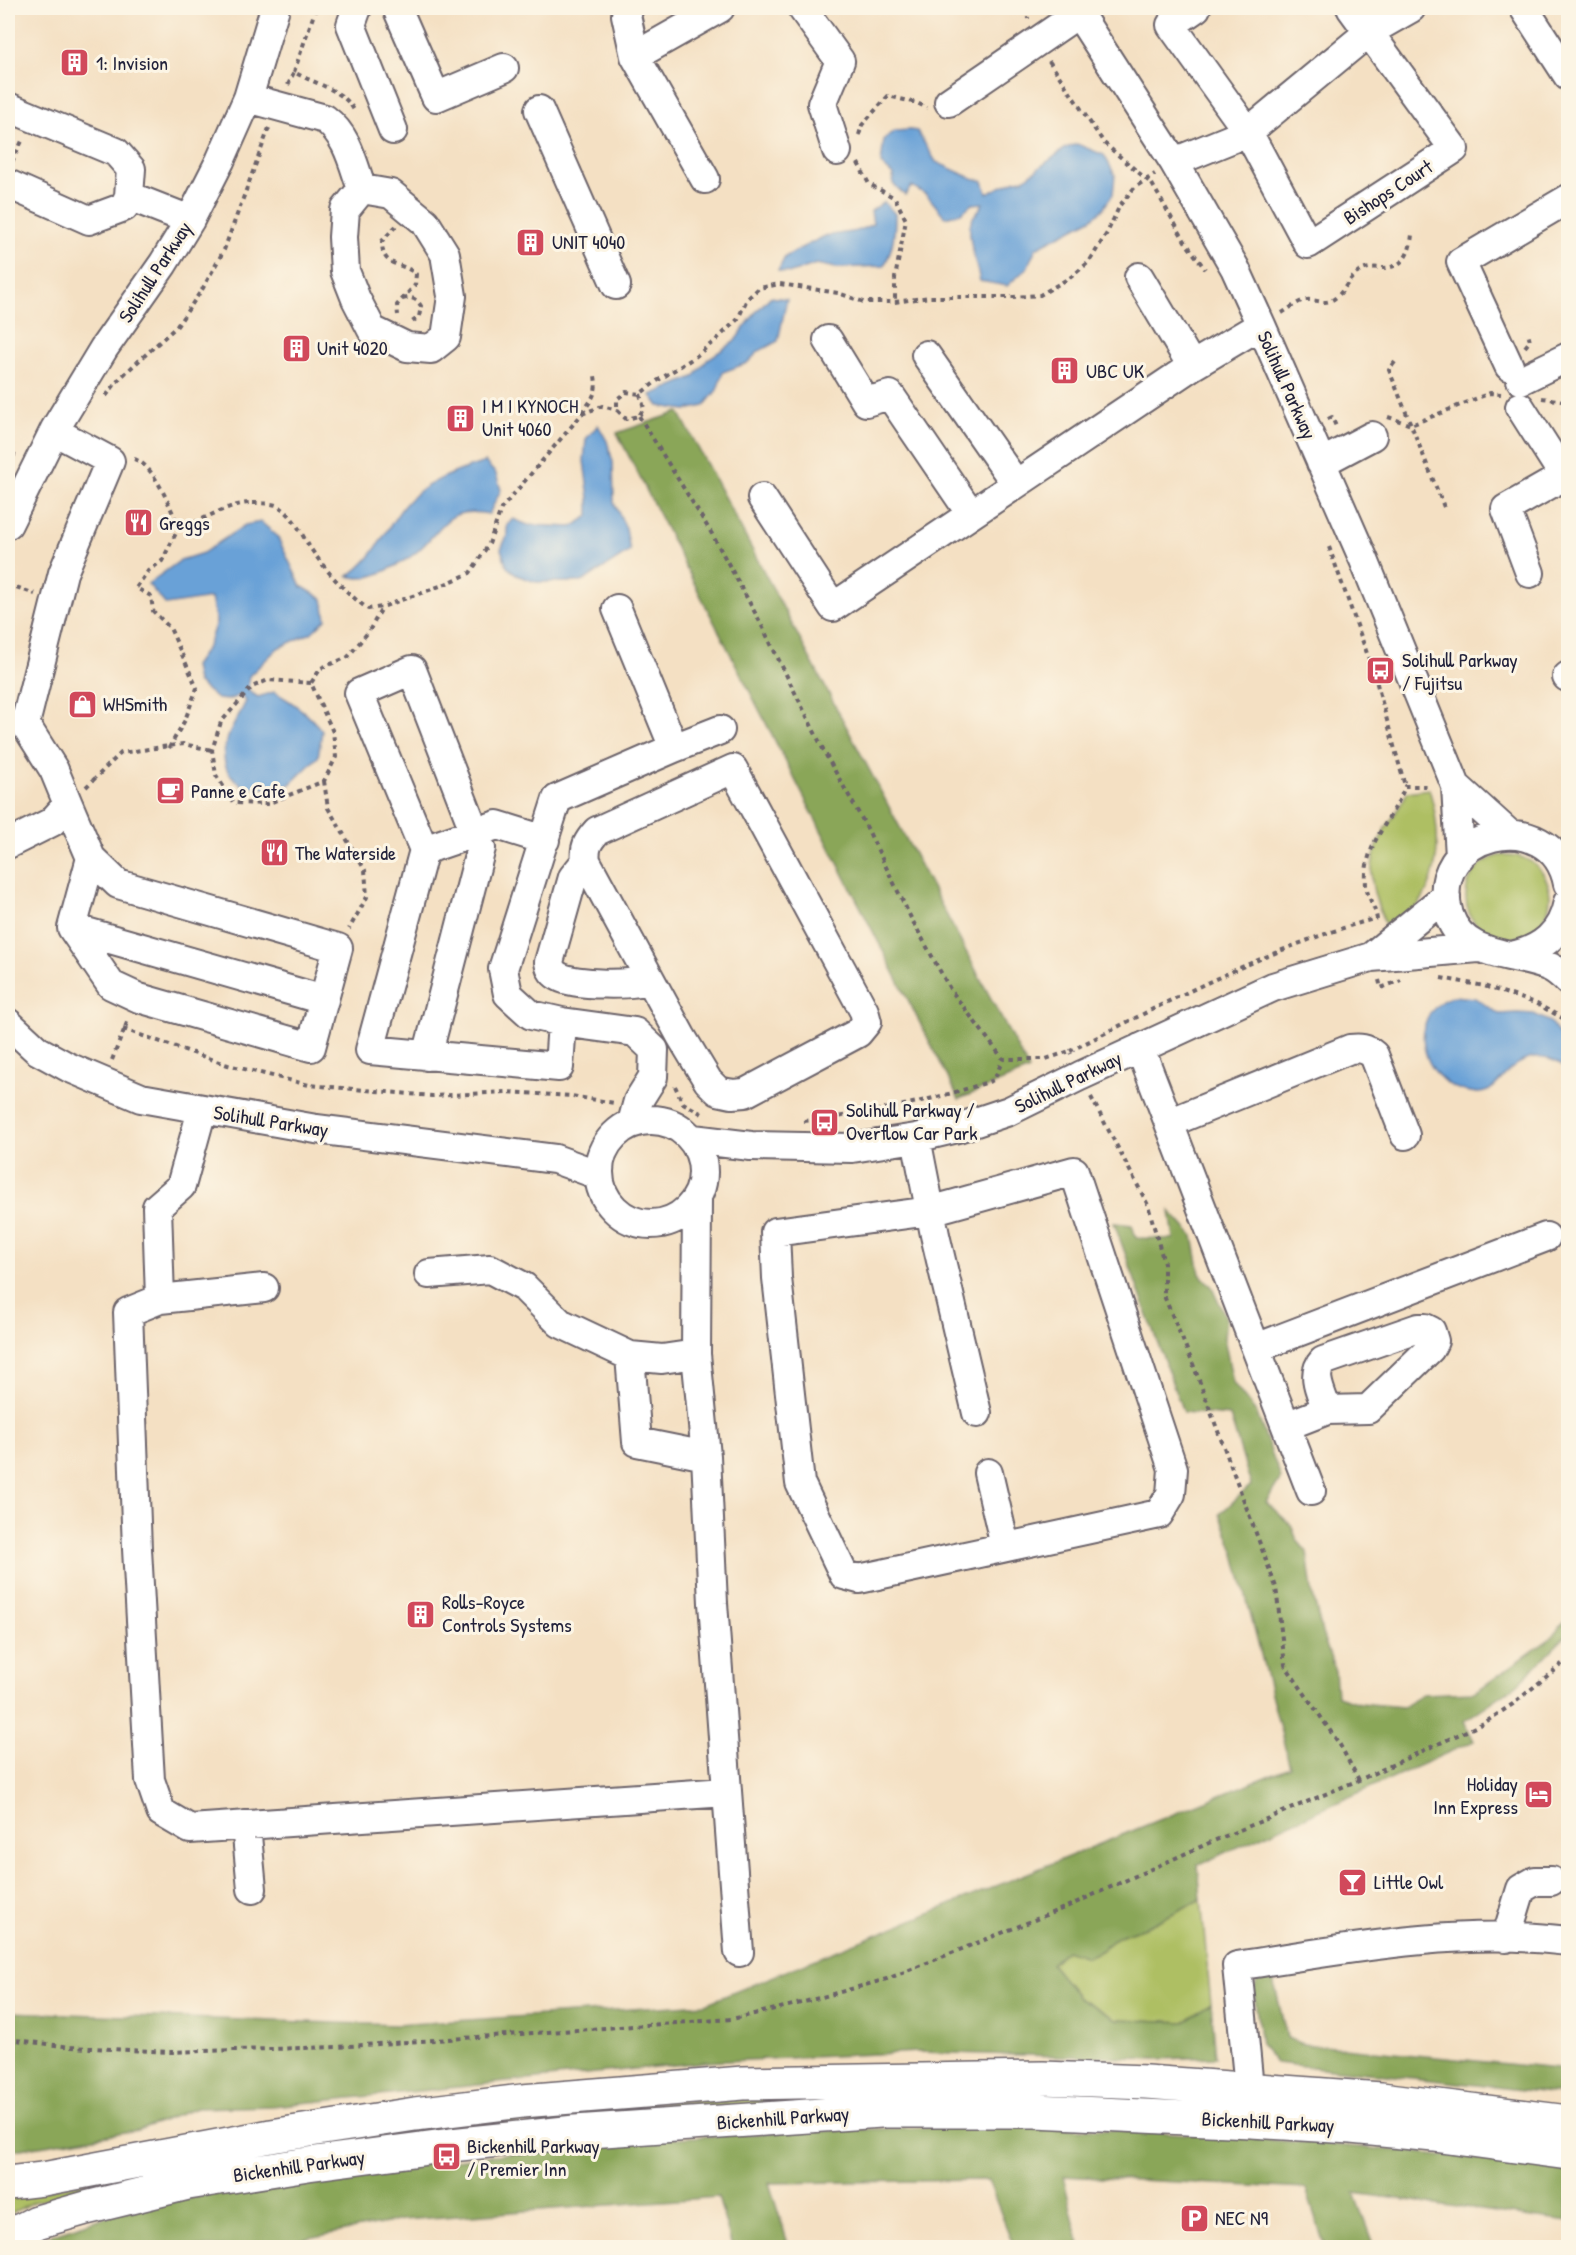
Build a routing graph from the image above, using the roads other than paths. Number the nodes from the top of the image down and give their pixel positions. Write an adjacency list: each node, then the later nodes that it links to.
1 (274, 8): 16 (street, Solihull Parkway)
2 (357, 8): 20 (street)
3 (398, 8): 14 (street)
4 (629, 8): 13 (street)
5 (720, 8): 13 (street)
6 (802, 8): 22 (street)
7 (1196, 8): 21 (street, Bishops Court)
8 (1352, 8): 12 (street, Bishops Court)
9 (1411, 8): 12 (street)
10 (1524, 8): 15 (street)
11 (1077, 10): 17 (street); 23 (street, Solihull Parkway)
12 (1369, 33): 21 (street); 21 (street, Bishops Court)
13 (635, 56): 24 (street)
14 (504, 68)
15 (1569, 76)
16 (248, 98): 26 (street); 29 (street, Solihull Parkway)
17 (938, 105)
18 (8, 107): 27 (street)
19 (539, 110): 31 (street)
20 (393, 130)
21 (1248, 132): 23 (street)
22 (851, 148)
23 (1174, 162): 32 (street, Solihull Parkway)
24 (705, 179)
25 (8, 184): 27 (street)
26 (362, 189): 26 (street)
27 (129, 196): 29 (street)
28 (1569, 199): 37 (street)
29 (190, 220): 39 (street, Solihull Parkway)
30 (1139, 277): 36 (street)
31 (616, 285)
32 (1261, 324): 36 (street); 40 (street, Solihull Parkway)
33 (828, 340): 44 (street)
34 (926, 355): 42 (street)
35 (1569, 357): 37 (street)
36 (1192, 366): 42 (street)
37 (1519, 389): 41 (street)
38 (1379, 426): 40 (street)
39 (54, 431): 45 (street, Solihull Parkway); 51 (street)
40 (1321, 463): 50 (street, Solihull Parkway)
41 (1566, 474): 46 (street)
42 (1016, 484): 44 (street)
43 (762, 498): 44 (street)
44 (971, 514)
45 (8, 524)
46 (1530, 573)
47 (617, 609): 49 (street)
48 (720, 730): 49 (street)
49 (674, 748): 54 (street)
50 (1456, 786): 53 (street); 57 (street)
51 (68, 804): 55 (street); 58 (street)
52 (476, 833): 54 (street); 56 (street); 56 (street); 74 (street)
53 (1508, 834): 57 (street); 60 (street)
54 (545, 840): 70 (street)
55 (8, 844)
56 (424, 850): 74 (street)
57 (1460, 856): 61 (street)
58 (92, 858): 63 (street); 69 (street)
59 (586, 861): 67 (street); 67 (street); 72 (street)
60 (1565, 865)
61 (1446, 896): 64 (street); 66 (street)
62 (1569, 902): 65 (street)
63 (72, 928): 69 (street); 69 (street)
64 (1479, 948): 65 (street); 66 (street)
65 (1511, 956): 68 (street)
66 (1371, 957): 73 (street, Solihull Parkway)
67 (650, 979): 72 (street)
68 (1569, 981)
69 (324, 1000)
70 (562, 1022): 74 (street); 75 (street)
71 (8, 1023): 76 (street, Solihull Parkway)
72 (681, 1036): 75 (street)
73 (1140, 1048): 78 (street); 81 (street, Solihull Parkway)
74 (427, 1056)
75 (653, 1064): 77 (street); 79 (street)
76 (202, 1110): 83 (street, Solihull Parkway); 91 (street)
77 (626, 1113): 79 (street); 83 (street)
78 (1169, 1123): 80 (street); 92 (street)
79 (690, 1126): 82 (street, Solihull Parkway); 84 (street)
80 (1405, 1135)
81 (916, 1138): 82 (street, Solihull Parkway); 85 (street)
82 (751, 1146): 84 (street)
83 (602, 1162): 86 (street)
84 (700, 1192): 86 (street); 88 (street)
85 (930, 1211): 96 (street); 101 (street); 101 (street)
86 (669, 1221): 88 (street)
87 (1546, 1237): 92 (street)
88 (696, 1267): 93 (street)
89 (429, 1274): 94 (street)
90 (264, 1288): 91 (street)
91 (160, 1299): 103 (street)
92 (1256, 1348): 97 (street)
93 (696, 1354): 94 (street); 98 (street)
94 (630, 1356): 98 (street)
95 (1328, 1410): 97 (street)
96 (977, 1413)
97 (1286, 1426): 100 (street)
98 (706, 1456): 102 (street)
99 (988, 1473): 101 (street)
100 (1311, 1491)
101 (1005, 1546)
102 (726, 1792): 103 (street); 108 (street)
103 (246, 1825): 105 (street)
104 (1551, 1881): 106 (street)
105 (252, 1890)
106 (1506, 1938): 107 (street); 109 (street)
107 (1569, 1941)
108 (739, 1952)
109 (1249, 2088): 110 (main road, Bickenhill Parkway); 112 (main road, Bickenhill Parkway)
110 (1569, 2122)
111 (1569, 2153): 113 (main road, Bickenhill Parkway)
112 (8, 2183)
113 (8, 2237)

